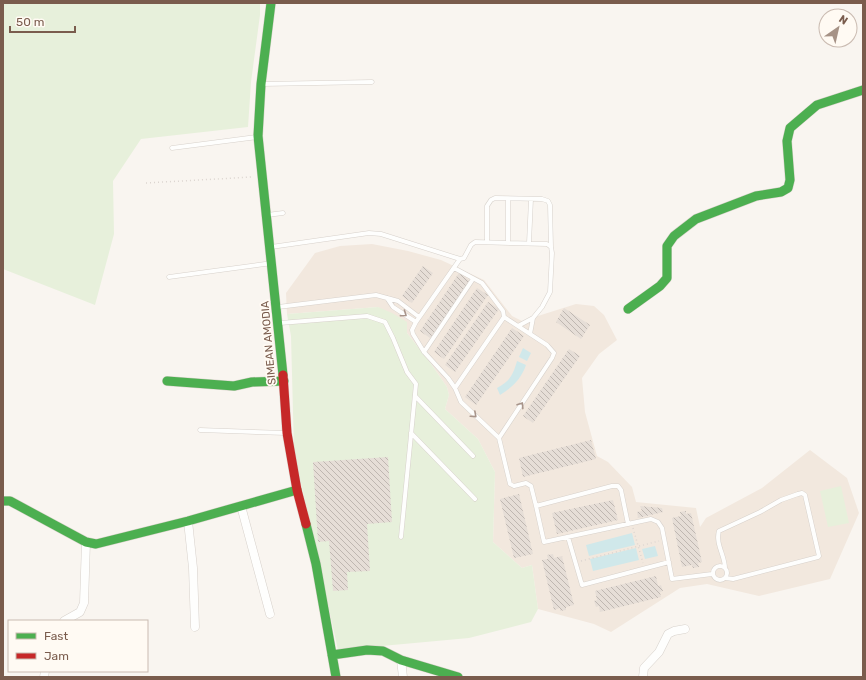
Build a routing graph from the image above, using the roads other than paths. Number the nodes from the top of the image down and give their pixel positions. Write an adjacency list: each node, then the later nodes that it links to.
1 (271, 3): 3 (street, SIMEAN AMODIA)
2 (372, 82): 3 (lane)
3 (261, 84): 5 (street, SIMEAN AMODIA)
4 (863, 90): 23 (street)
5 (258, 136): 6 (lane); 10 (street, SIMEAN AMODIA)
6 (172, 148)
7 (508, 198): 8 (lane); 11 (lane); 12 (lane)
8 (531, 198): 13 (lane); 15 (lane)
9 (283, 213): 10 (lane)
10 (267, 215): 14 (street, SIMEAN AMODIA)
11 (487, 242): 12 (lane); 16 (lane)
12 (508, 242): 13 (lane)
13 (529, 243): 15 (lane)
14 (270, 247): 16 (lane); 17 (street, SIMEAN AMODIA)
15 (551, 247): 26 (lane)
16 (460, 259): 18 (lane)
17 (272, 263): 19 (lane); 22 (street, SIMEAN AMODIA)
18 (454, 268): 20 (lane); 24 (lane)
19 (169, 277)
20 (474, 279): 25 (lane); 31 (lane)
21 (387, 297): 22 (lane); 24 (lane); 27 (lane, one-way to 27)
22 (277, 307): 28 (street, SIMEAN AMODIA)
23 (628, 309)
24 (419, 317): 27 (lane)
25 (504, 317): 29 (lane); 34 (lane)
26 (533, 318): 29 (lane); 30 (lane)
27 (416, 322): 31 (lane)
28 (279, 323): 32 (street, SIMEAN AMODIA); 35 (lane)
29 (518, 326): 30 (lane)
30 (530, 334): 39 (lane, one-way to 30)
31 (424, 352): 34 (lane)
32 (284, 381): 33 (street); 37 (street, SIMEAN AMODIA)
33 (167, 382)
34 (455, 388): 39 (lane, one-way to 39)
35 (415, 396): 38 (lane); 40 (lane)
36 (200, 430): 37 (lane)
37 (287, 433): 41 (street, SIMEAN AMODIA)
38 (411, 433): 42 (lane); 48 (lane)
39 (499, 438): 45 (lane)
40 (473, 456)
41 (297, 490): 44 (street); 59 (street, SIMEAN AMODIA)
42 (475, 499)
43 (3, 501): 50 (street)
44 (240, 506): 46 (street); 55 (street)
45 (536, 506): 47 (lane); 49 (lane)
46 (188, 521): 50 (street); 57 (street)
47 (630, 523): 49 (lane); 51 (lane)
48 (401, 537)
49 (568, 537): 51 (lane)
50 (86, 542): 56 (street)
51 (669, 562): 53 (lane)
52 (725, 568): 53 (lane); 54 (lane); 54 (lane)
53 (712, 574): 54 (lane)
54 (726, 578)
55 (270, 614)
56 (66, 620)
57 (195, 627)
58 (685, 629): 64 (street)
59 (332, 655): 60 (street); 61 (street, SIMEAN AMODIA)
60 (401, 660): 62 (street); 63 (street)
61 (336, 677)
62 (403, 677)
63 (458, 677)
64 (643, 677)

